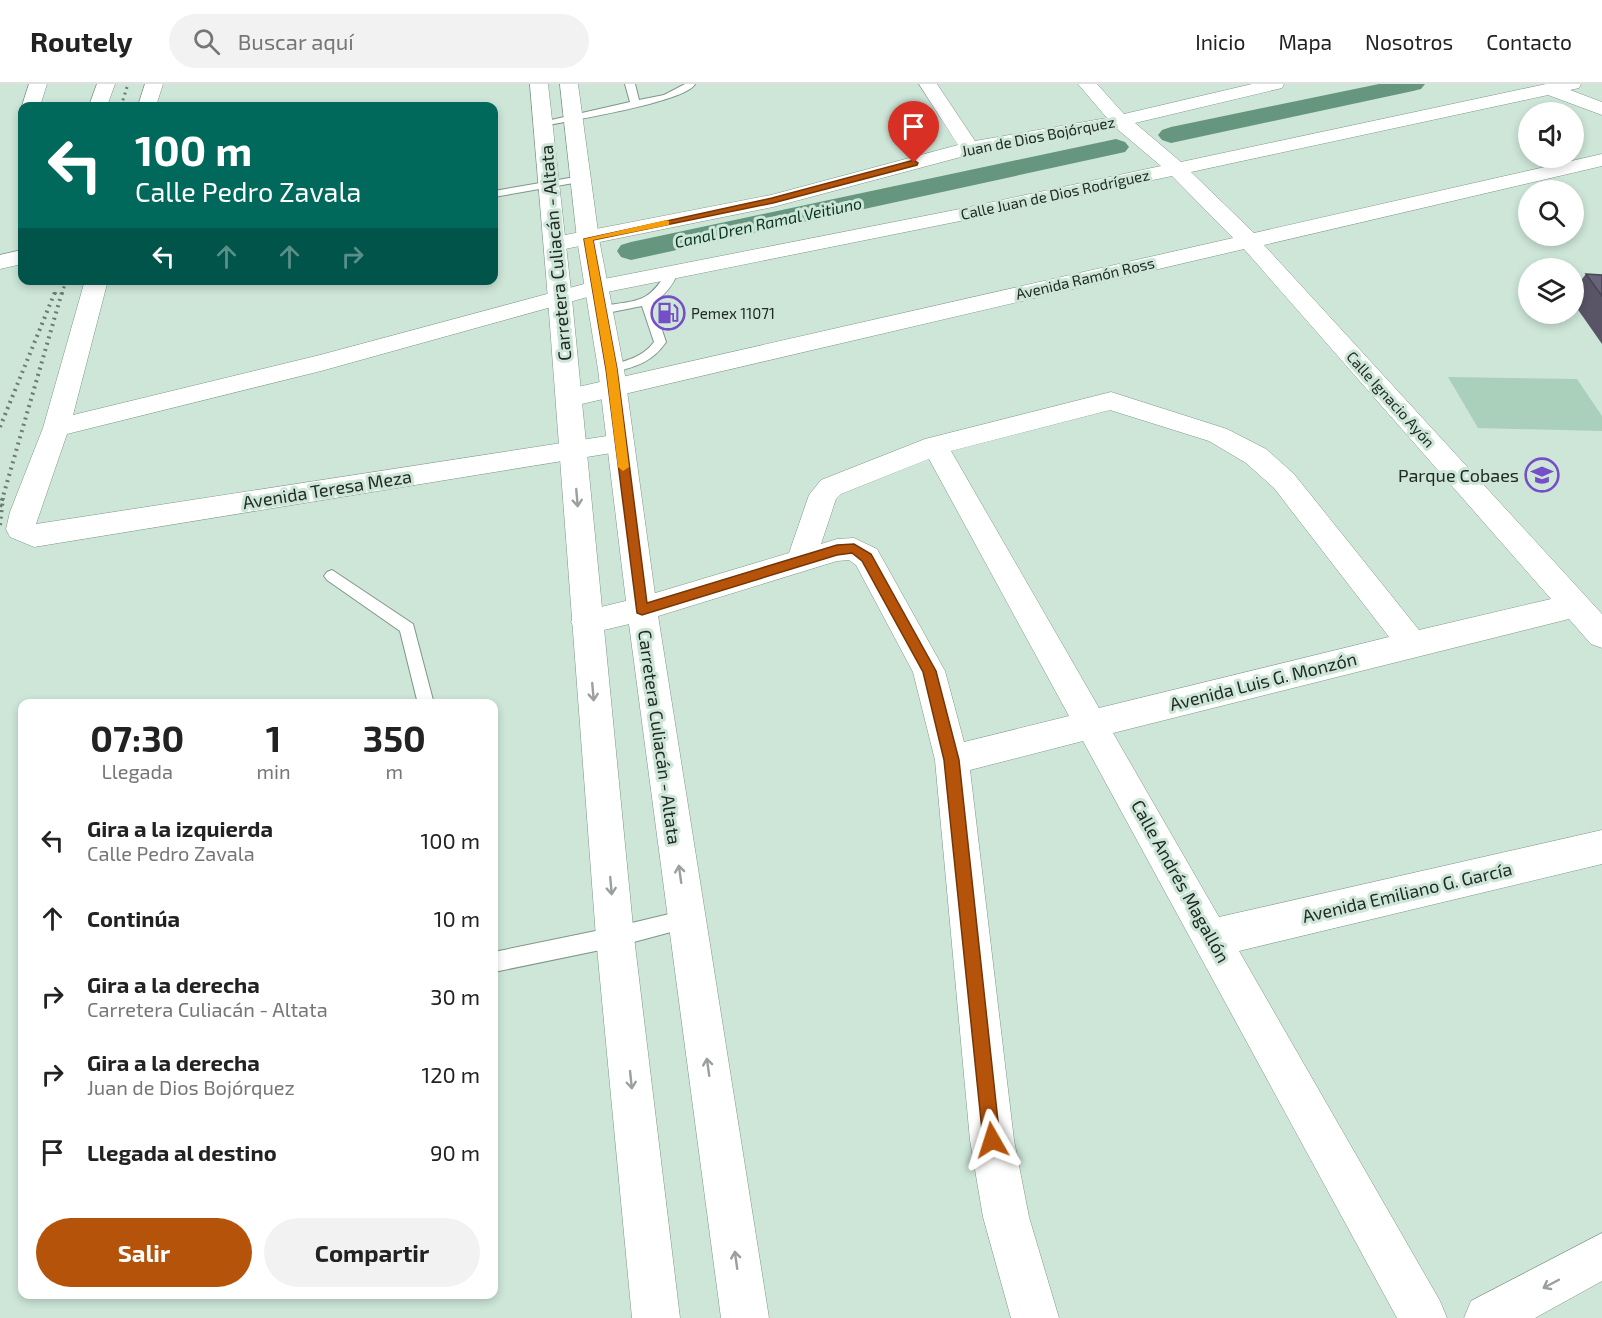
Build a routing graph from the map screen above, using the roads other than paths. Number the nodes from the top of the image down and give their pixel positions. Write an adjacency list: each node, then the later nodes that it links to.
1 (38, 84): 14 (street)
2 (106, 84): 15 (street)
3 (154, 84): 16 (street)
4 (539, 84): 19 (street, Carretera Culiacán - Altata)
5 (569, 84): 19 (street, Carretera Culiacán - Altata)
6 (630, 84): 17 (lane)
7 (690, 84): 17 (lane)
8 (928, 84): 21 (street)
9 (1086, 84): 20 (street, Calle Ignacio Ayón)
10 (1275, 84): 12 (street, Juan de Dios Bojórquez)
11 (1572, 84): 13 (street, Calle Juan de Dios Rodríguez)
12 (1244, 87): 20 (street, Juan de Dios Bojórquez)
13 (1550, 89): 18 (street); 23 (street, Calle Juan de Dios Rodríguez)
14 (32, 102)
15 (99, 102)
16 (148, 102)
17 (635, 103): 19 (lane)
18 (1602, 109)
19 (558, 119): 24 (street, Carretera Culiacán - Altata); 25 (street, Carretera Culiacán - Altata)
20 (1120, 121): 21 (street, Juan de Dios Bojórquez); 23 (street, Calle Ignacio Ayón)
21 (970, 148): 27 (street, Juan de Dios Bojórquez)
22 (1602, 160): 28 (street, Avenida Ramón Ross)
23 (1175, 167): 28 (street, Calle Ignacio Ayón); 32 (street, Calle Juan de Dios Rodríguez)
24 (581, 178): 25 (lane); 27 (street, Carretera Culiacán - Altata)
25 (549, 183): 26 (lane); 29 (street, Carretera Culiacán - Altata)
26 (498, 193)
27 (588, 239): 29 (street, Juan de Dios Bojórquez); 35 (street, Carretera Culiacán - Altata)
28 (1248, 240): 37 (street, Avenida Ramón Ross); 45 (street, Calle Ignacio Ayón)
29 (555, 244): 34 (street, Carretera Culiacán - Altata)
30 (18, 258): 31 (street)
31 (0, 262)
32 (672, 272): 35 (street, Calle Juan de Dios Rodríguez); 36 (lane)
33 (96, 285): 39 (street)
34 (560, 299): 35 (street, Calle Juan de Dios Rodríguez); 38 (street, Carretera Culiacán - Altata); 39 (street, Calle Juan de Dios Rodríguez)
35 (600, 299): 36 (lane); 37 (street, Carretera Culiacán - Altata)
36 (647, 302): 37 (lane)
37 (613, 379): 38 (street, Avenida Ramón Ross); 40 (street, Carretera Culiacán - Altata)
38 (569, 398): 42 (street, Carretera Culiacán - Altata)
39 (56, 428): 42 (street, Avenida Teresa Meza)
40 (620, 443): 42 (street, Avenida Teresa Meza); 46 (street, Carretera Culiacán - Altata)
41 (935, 446): 43 (street); 49 (street); 51 (street, Calle Andrés Magallón)
42 (573, 450): 47 (street, Carretera Culiacán - Altata, one-way to 47)
43 (801, 561): 46 (street); 52 (street)
44 (332, 576): 50 (lane)
45 (1575, 605): 48 (street, Calle Ignacio Ayón); 49 (street, Avenida Luis G. Monzón)
46 (642, 609): 47 (street); 54 (street, Carretera Culiacán - Altata, one-way to 46)
47 (587, 622): 55 (street, Carretera Culiacán - Altata, one-way to 55)
48 (1602, 635)
49 (1412, 644): 51 (street, Avenida Luis G. Monzón)
50 (425, 699)
51 (1092, 723): 52 (street, Avenida Luis G. Monzón); 56 (street, Calle Andrés Magallón)
52 (952, 760): 61 (street)
53 (1602, 847): 56 (street, Avenida Emiliano G. García)
54 (686, 919): 55 (lane); 60 (street, Carretera Culiacán - Altata, one-way to 54)
55 (615, 937): 57 (lane); 59 (street, Carretera Culiacán - Altata, one-way to 59)
56 (1212, 938): 62 (street, Calle Andrés Magallón)
57 (498, 961)
58 (1602, 1256): 63 (street, one-way to 63)
59 (656, 1318)
60 (745, 1318)
61 (1035, 1318)
62 (1423, 1318)
63 (1488, 1318)

